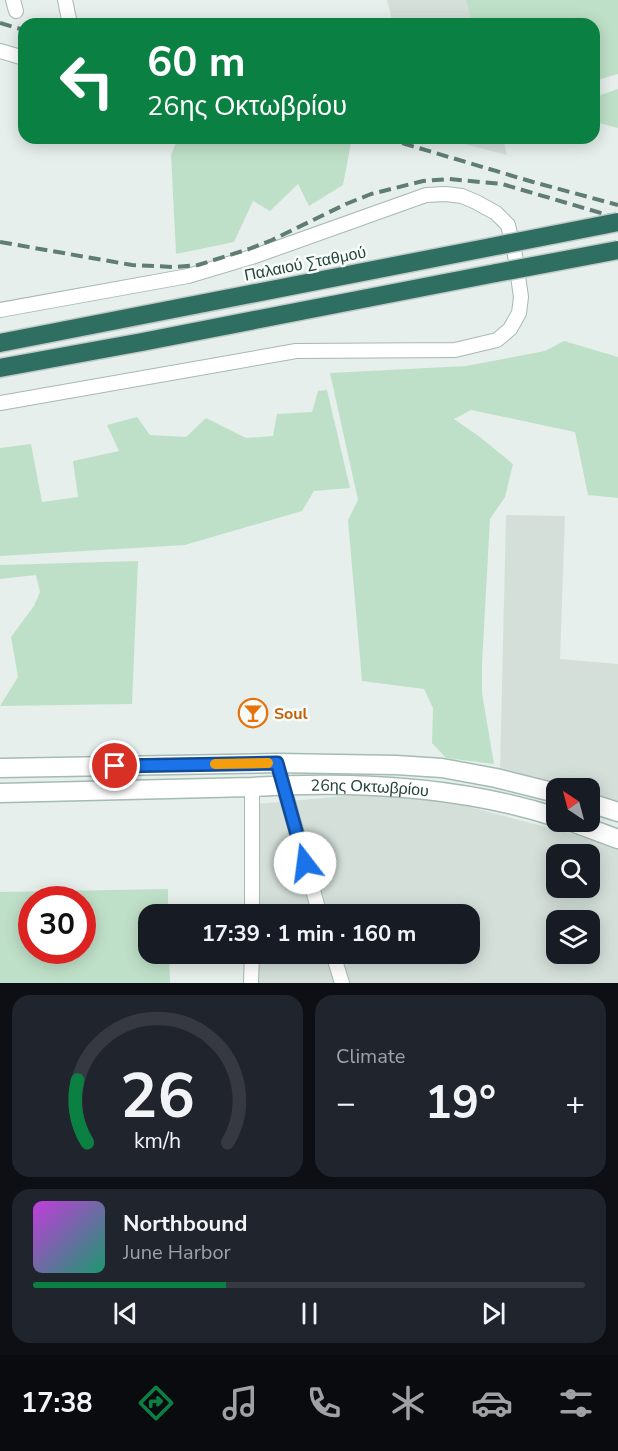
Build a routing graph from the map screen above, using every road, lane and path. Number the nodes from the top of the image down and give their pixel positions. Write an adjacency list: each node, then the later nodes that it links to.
1 (65, 0): 2 (street)
2 (69, 18)
3 (0, 51): 4 (street)
4 (18, 56)
5 (618, 222): 8 (highway, Παλαιού Σταθμού, bridge)
6 (618, 250): 9 (highway, bridge)
7 (0, 310): 10 (street)
8 (0, 343)
9 (0, 368)
10 (0, 403)
11 (277, 763): 12 (main road, 26ης Οκτωβρίου); 13 (street); 15 (main road, 26ης Οκτωβρίου)
12 (0, 768)
13 (284, 786): 14 (main road, 26ης Οκτωβρίου); 19 (main road, 26ης Οκτωβρίου); 23 (street)
14 (252, 788): 16 (main road, 26ης Οκτωβρίου); 22 (street)
15 (546, 790)
16 (0, 793)
17 (600, 806): 18 (main road)
18 (618, 812)
19 (546, 814)
20 (600, 832): 21 (main road)
21 (618, 838)
22 (252, 904)
23 (317, 904)
24 (252, 964): 26 (street)
25 (336, 964): 27 (street)
26 (251, 983)
27 (342, 983)

